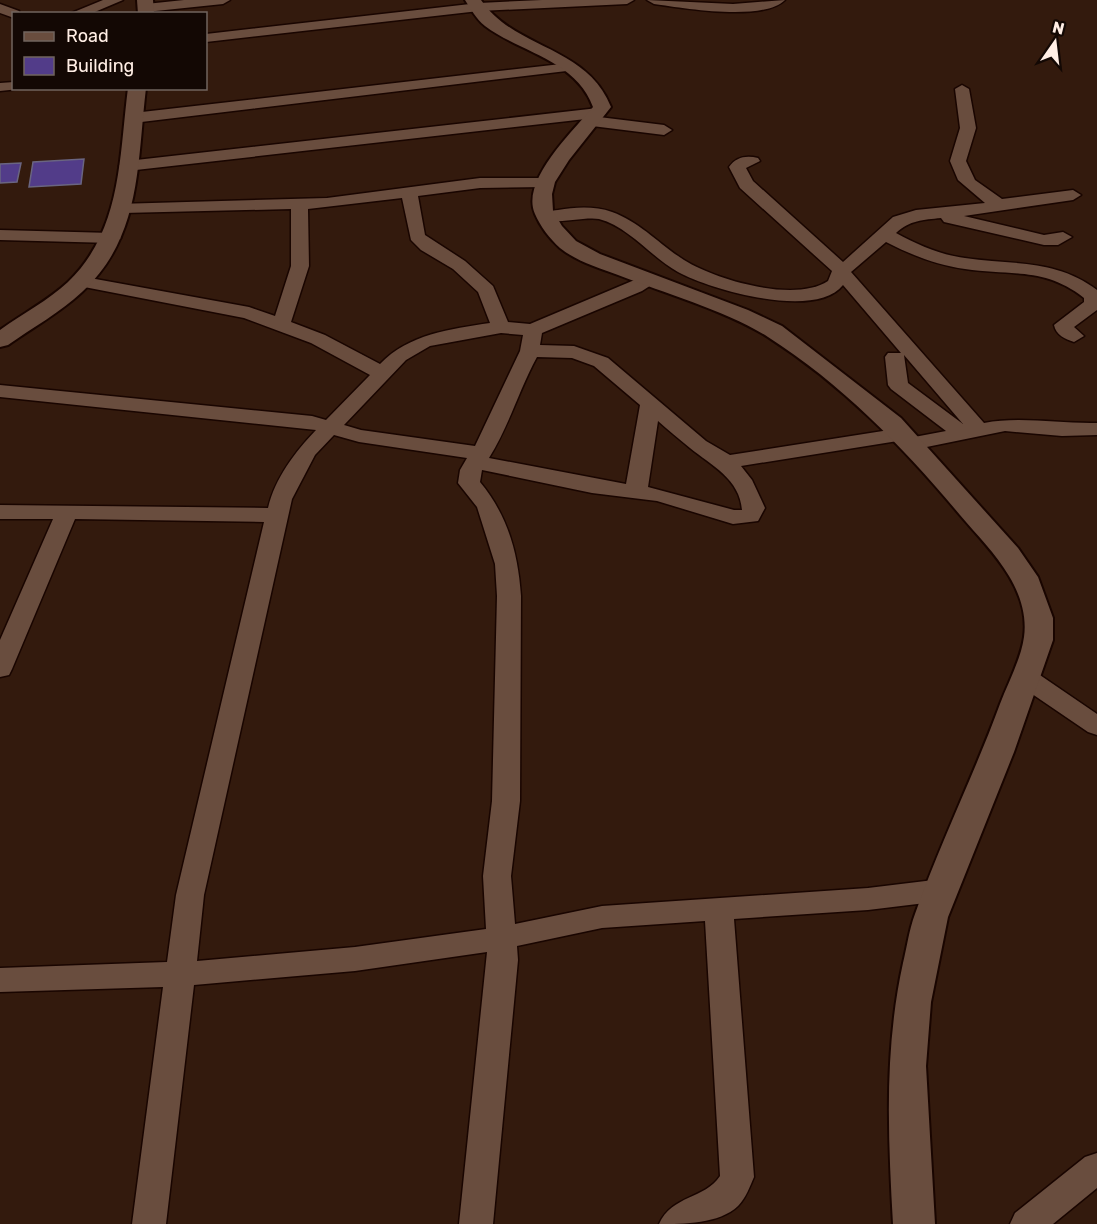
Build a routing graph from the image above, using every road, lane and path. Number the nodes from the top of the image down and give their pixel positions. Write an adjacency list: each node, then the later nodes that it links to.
1 (117, 0): 8 (street)
2 (223, 0): 7 (street)
3 (627, 0): 6 (street)
4 (654, 0): 5 (street)
5 (778, 0)
6 (476, 3): 9 (street); 10 (street)
7 (146, 7)
8 (81, 12)
9 (207, 38)
10 (570, 67): 13 (street); 14 (street)
11 (962, 89): 21 (street)
12 (137, 90): 14 (street)
13 (596, 117): 15 (street); 17 (street); 18 (street)
14 (133, 118): 17 (street)
15 (664, 130)
16 (752, 161): 30 (street)
17 (127, 166): 23 (street)
18 (545, 182): 19 (street); 25 (street)
19 (409, 192): 22 (street); 34 (street)
20 (1073, 195): 21 (street)
21 (999, 204): 24 (street)
22 (299, 205): 23 (street); 33 (street)
23 (123, 208): 29 (street)
24 (933, 214): 26 (street); 28 (street)
25 (546, 217): 30 (street); 31 (street)
26 (884, 234): 30 (street); 35 (street)
27 (0, 235): 29 (street)
28 (1062, 237)
29 (112, 238): 32 (street)
30 (841, 270): 44 (street)
31 (650, 280): 37 (street); 45 (street)
32 (79, 281): 33 (street); 36 (street)
33 (281, 324): 39 (street)
34 (501, 327): 37 (street); 39 (street)
35 (1074, 336)
36 (0, 340)
37 (531, 341): 41 (street); 46 (street)
38 (895, 357): 44 (street)
39 (382, 373): 42 (street)
40 (0, 391): 42 (street)
41 (651, 404): 47 (street); 48 (street)
42 (330, 427): 46 (street); 51 (street)
43 (1097, 429): 44 (street)
44 (969, 431): 45 (street)
45 (907, 439): 47 (street); 53 (street)
46 (478, 458): 48 (street); 57 (street)
47 (726, 462): 48 (street)
48 (636, 492)
49 (0, 512): 50 (street)
50 (66, 514): 51 (street); 52 (street)
51 (277, 515): 58 (street)
52 (0, 669)
53 (1025, 677): 54 (street); 55 (street)
54 (1097, 726)
55 (942, 890): 56 (street); 64 (street)
56 (719, 908): 57 (street); 63 (street)
57 (502, 938): 58 (street); 62 (street)
58 (180, 974): 59 (street); 61 (street)
59 (0, 980)
60 (1097, 1168): 65 (street)
61 (149, 1224)
62 (476, 1224)
63 (676, 1224)
64 (914, 1224)
65 (1027, 1224)

